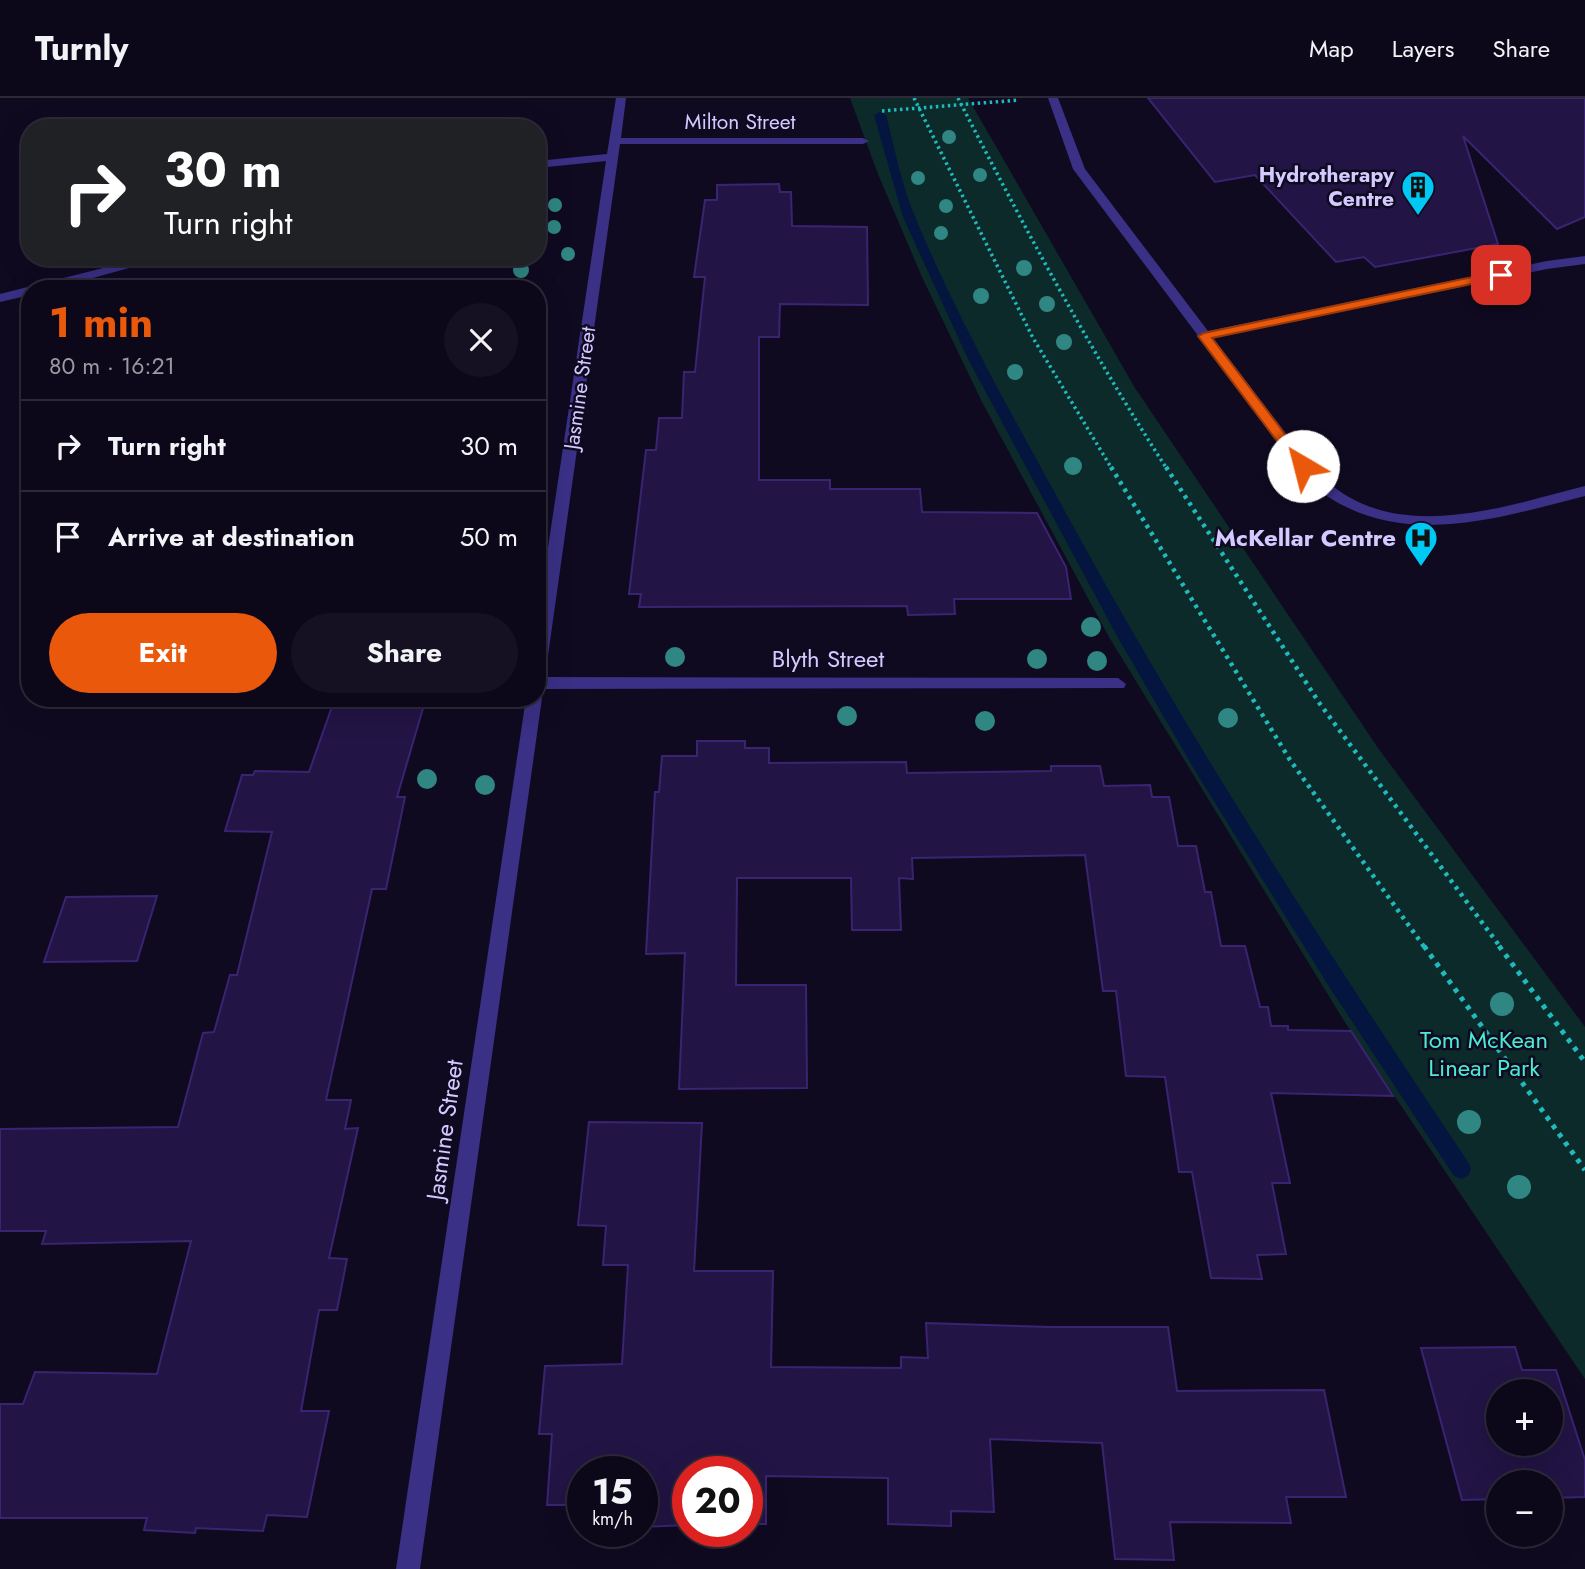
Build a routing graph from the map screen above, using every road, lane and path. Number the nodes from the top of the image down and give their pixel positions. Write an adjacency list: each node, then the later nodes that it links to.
1 (621, 98): 9 (street, Jasmine Street)
2 (914, 98): 7 (path)
3 (958, 98): 6 (path)
4 (1053, 98): 18 (street)
5 (1024, 99): 6 (path)
6 (960, 104): 7 (path); 24 (path)
7 (918, 107): 8 (path); 25 (path)
8 (881, 111)
9 (617, 141): 10 (street, Milton Street); 11 (street, Jasmine Street)
10 (863, 141)
11 (614, 157): 12 (street); 20 (street, Jasmine Street)
12 (546, 164)
13 (1585, 260): 18 (street)
14 (128, 266): 15 (street)
15 (72, 280)
16 (21, 292): 17 (street)
17 (0, 298)
18 (1204, 336): 19 (street)
19 (1585, 491)
20 (546, 616)
21 (546, 683): 22 (street, Blyth Street)
22 (1118, 684)
23 (533, 707): 26 (street, Jasmine Street)
24 (1585, 1062)
25 (1585, 1170)
26 (408, 1569)

